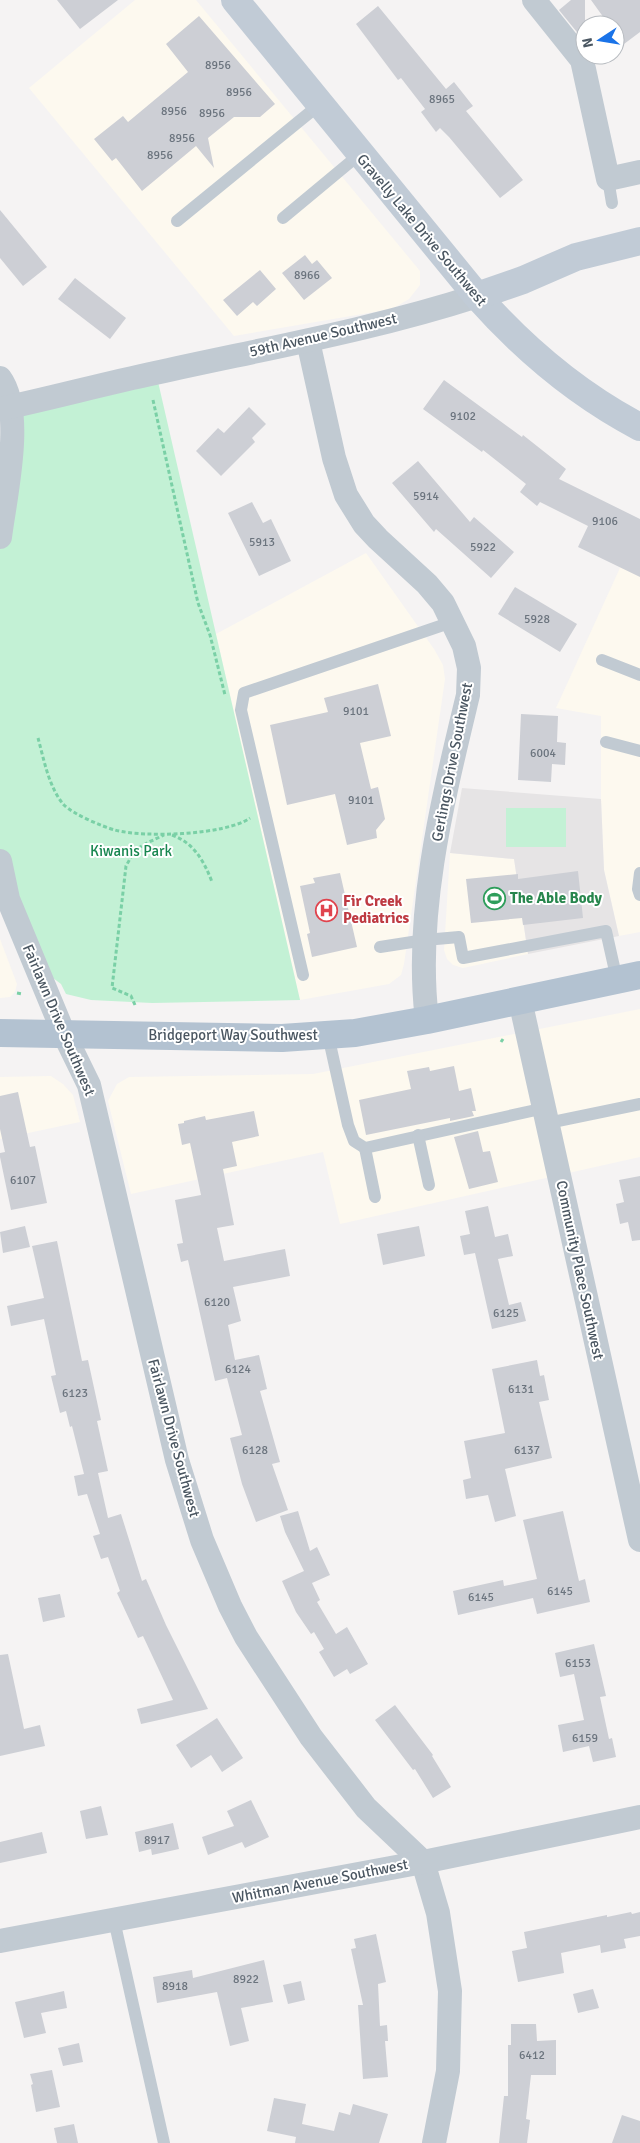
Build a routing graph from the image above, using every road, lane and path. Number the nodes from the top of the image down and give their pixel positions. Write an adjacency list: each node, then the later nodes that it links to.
1 (235, 0): 3 (street, Gravelly Lake Drive Southwest)
2 (534, 0): 6 (street)
3 (319, 104): 4 (street, Gravelly Lake Drive Southwest); 9 (lane)
4 (360, 154): 8 (lane); 11 (street, Gravelly Lake Drive Southwest)
5 (640, 172): 6 (street)
6 (608, 179): 7 (lane)
7 (612, 203)
8 (283, 218)
9 (177, 221)
10 (640, 241): 11 (street, 59th Avenue Southwest)
11 (476, 296): 12 (street, 59th Avenue Southwest); 16 (street, Gravelly Lake Drive Southwest)
12 (308, 341): 15 (street, 59th Avenue Southwest); 18 (street, Gerlings Drive Southwest)
13 (0, 378): 15 (street)
14 (153, 400): 21 (path)
15 (6, 408): 17 (street)
16 (640, 427)
17 (0, 537)
18 (452, 622): 32 (street, Gerlings Drive Southwest); 34 (lane)
19 (602, 660): 20 (lane)
20 (640, 674)
21 (227, 704)
22 (38, 738): 26 (path)
23 (606, 742): 24 (lane)
24 (640, 751)
25 (252, 814): 26 (path)
26 (170, 834): 29 (path); 39 (path)
27 (0, 861): 30 (street, Fairlawn Drive Southwest)
28 (640, 873): 31 (lane)
29 (212, 882)
30 (3, 892): 42 (street, Fairlawn Drive Southwest)
31 (640, 895)
32 (425, 940): 33 (lane); 35 (lane); 40 (street, Gerlings Drive Southwest)
33 (380, 947)
34 (303, 975)
35 (628, 977): 38 (main road, Bridgeport Way Southwest)
36 (17, 993): 37 (path)
37 (22, 994)
38 (520, 1000): 40 (main road, Bridgeport Way Southwest); 45 (street, Community Place Southwest)
39 (135, 1005)
40 (427, 1020): 43 (main road, Bridgeport Way Southwest)
41 (0, 1033): 42 (main road, Bridgeport Way Southwest)
42 (64, 1034): 43 (main road, Bridgeport Way Southwest); 52 (street, Fairlawn Drive Southwest)
43 (328, 1035): 47 (lane)
44 (640, 1104): 45 (lane)
45 (546, 1116): 46 (lane); 50 (street, Community Place Southwest)
46 (418, 1135): 47 (lane); 48 (lane)
47 (365, 1148): 49 (lane)
48 (429, 1185)
49 (376, 1197)
50 (640, 1540)
51 (640, 1817): 52 (street, Whitman Avenue Southwest)
52 (423, 1862): 53 (street, Whitman Avenue Southwest); 56 (street)
53 (114, 1920): 54 (street, Whitman Avenue Southwest); 55 (lane)
54 (0, 1941)
55 (164, 2143)
56 (434, 2143)

